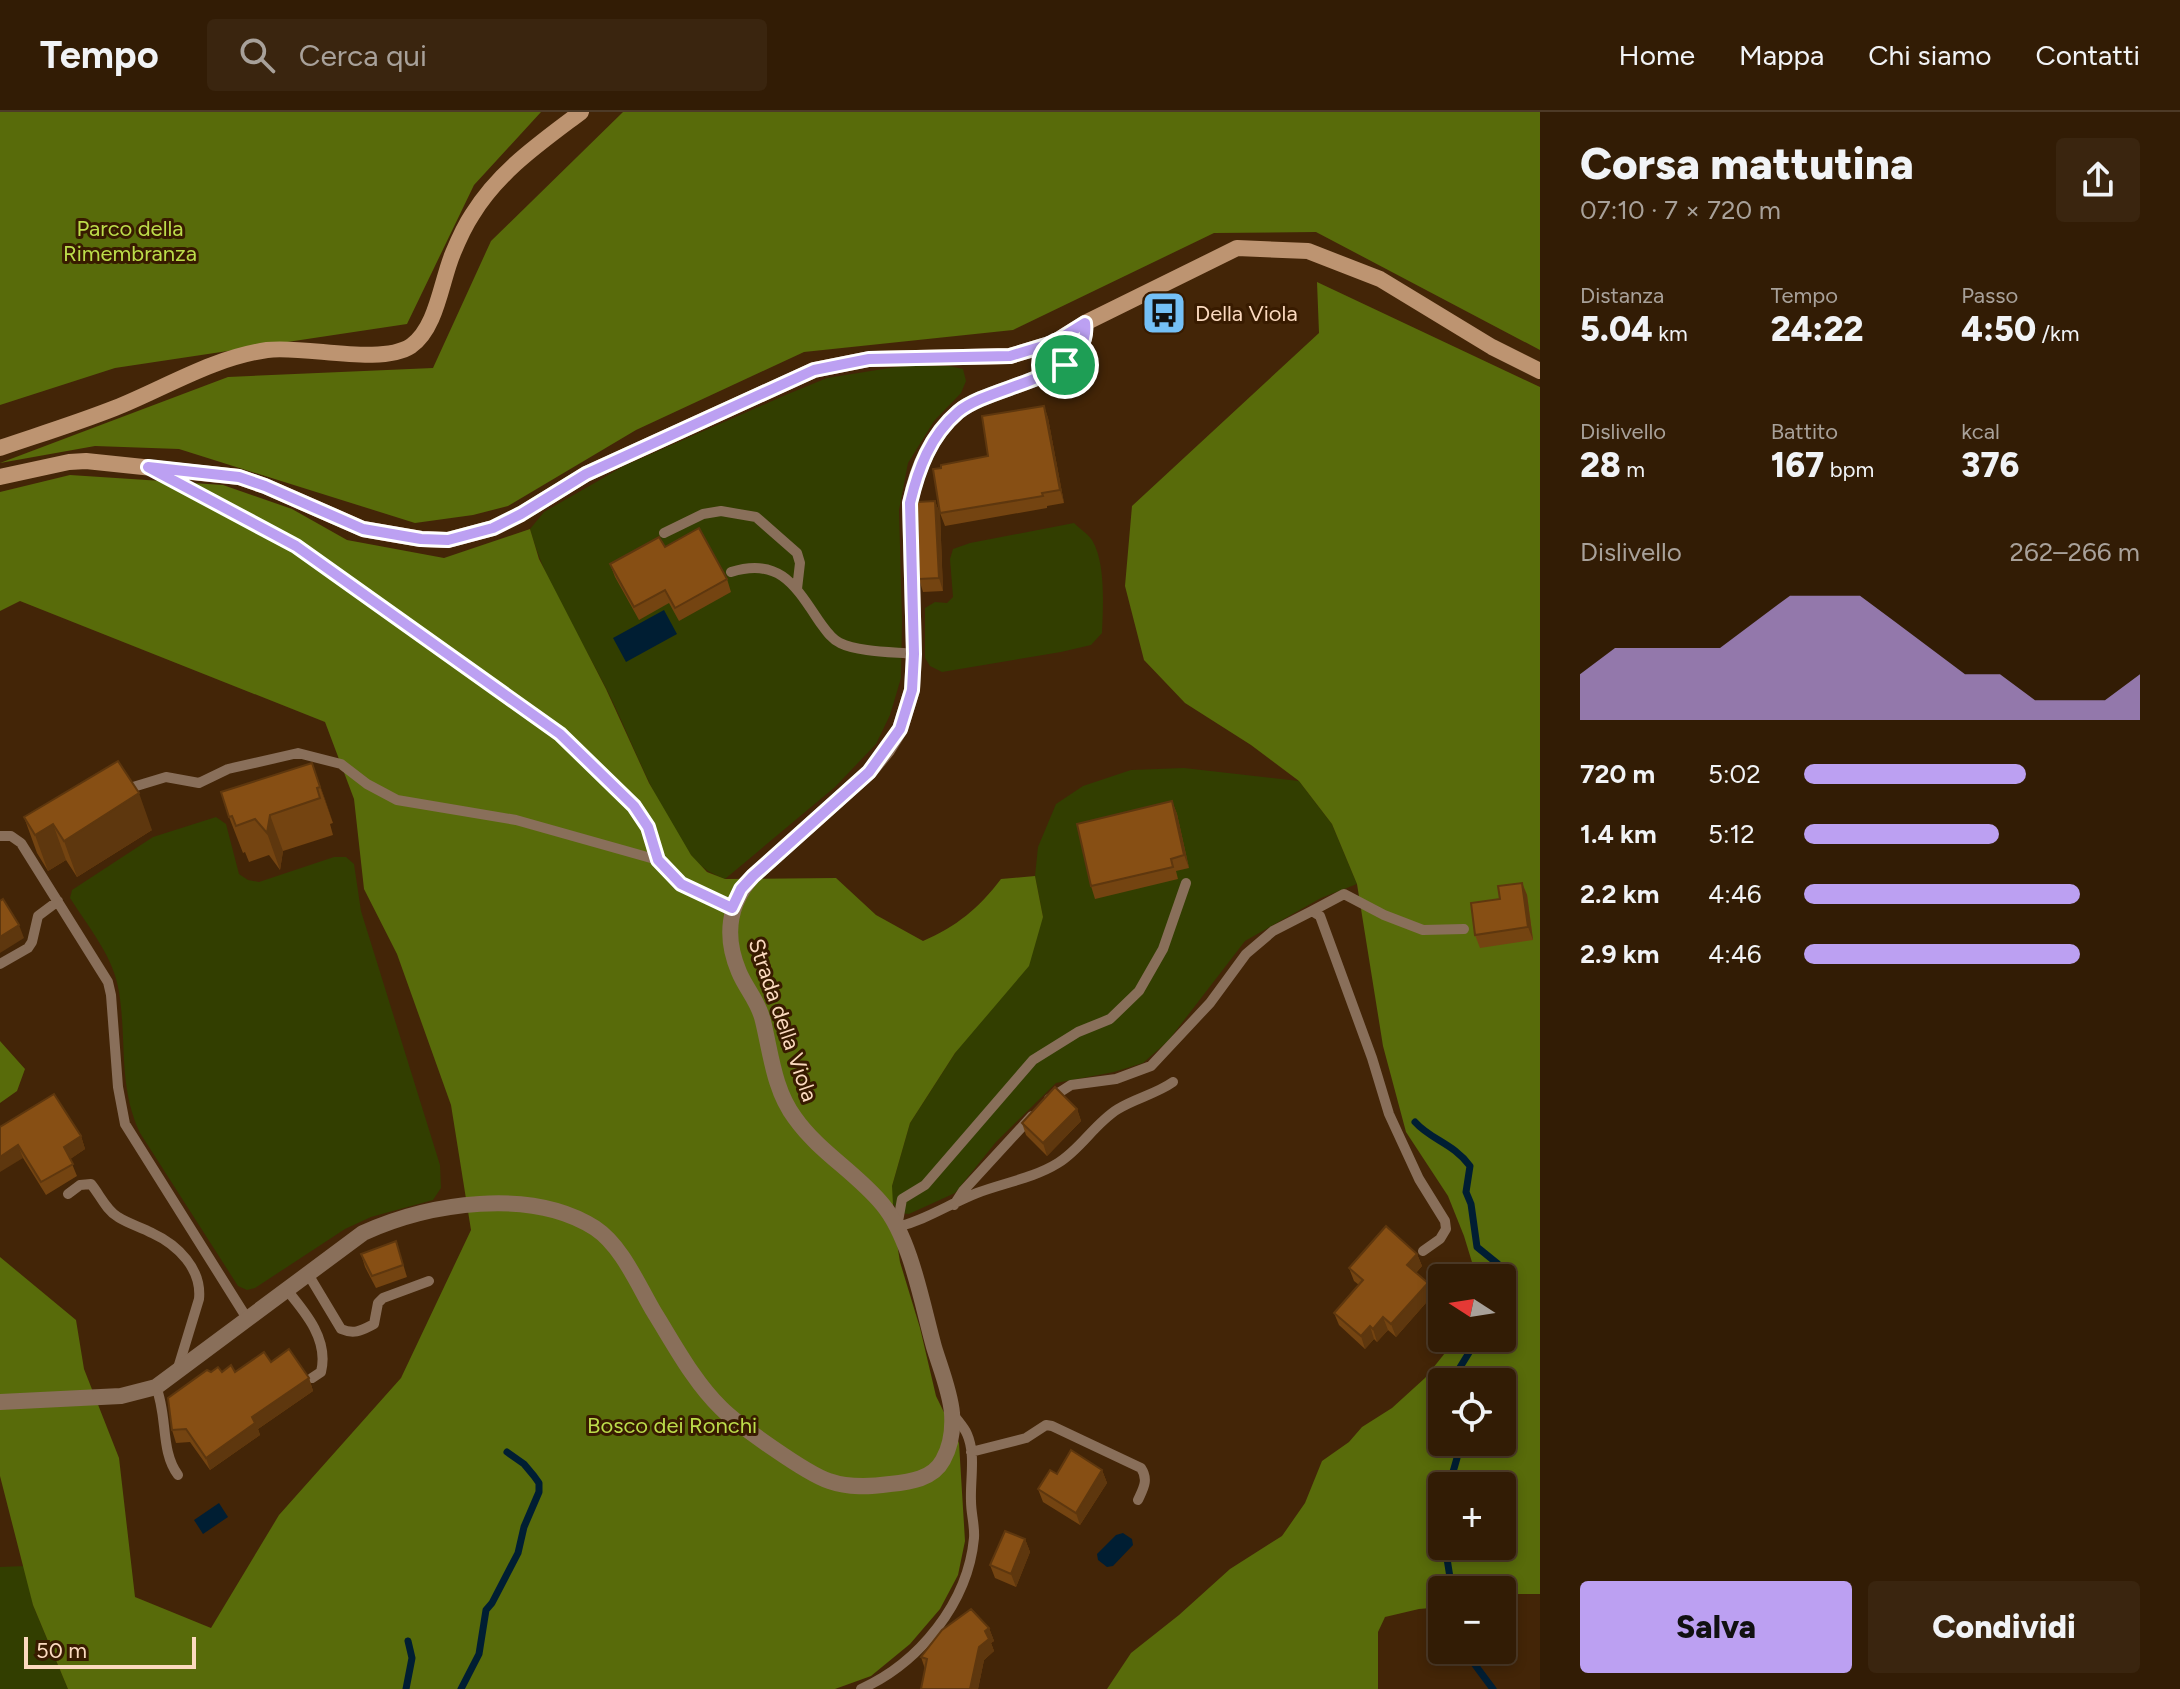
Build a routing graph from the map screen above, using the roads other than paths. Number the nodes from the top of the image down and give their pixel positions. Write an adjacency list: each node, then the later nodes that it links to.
1 (581, 112): 4 (street)
2 (1085, 323): 3 (street); 5 (street); 10 (street)
3 (1540, 371)
4 (0, 448)
5 (148, 467): 6 (street); 13 (lane)
6 (0, 477)
7 (664, 533): 9 (lane)
8 (731, 572): 9 (lane)
9 (797, 589): 10 (lane)
10 (914, 654): 16 (street)
11 (108, 801): 13 (lane)
12 (0, 836): 15 (lane)
13 (658, 860): 16 (lane)
14 (1186, 883): 23 (lane)
15 (58, 901): 19 (lane); 28 (lane)
16 (732, 908): 23 (street, Strada della Viola)
17 (1312, 911): 18 (lane); 22 (lane); 24 (lane)
18 (1464, 929)
19 (0, 964)
20 (1173, 1082): 22 (lane)
21 (68, 1194): 29 (lane)
22 (954, 1205): 23 (lane)
23 (897, 1227): 33 (street, Strada della Viola)
24 (1423, 1251)
25 (308, 1274): 26 (lane); 27 (street, Strada della Viola); 33 (street, Strada della Viola)
26 (429, 1281)
27 (286, 1289): 28 (street, Strada della Viola); 30 (lane)
28 (248, 1320): 29 (street, Strada della Viola)
29 (176, 1373): 31 (street, Strada della Viola)
30 (312, 1378)
31 (156, 1387): 32 (street, Strada della Viola); 35 (lane)
32 (0, 1402)
33 (952, 1412): 34 (lane, Strada della Viola)
34 (971, 1452): 36 (lane); 37 (lane, Strada della Viola)
35 (178, 1475)
36 (1138, 1500)
37 (861, 1689)

